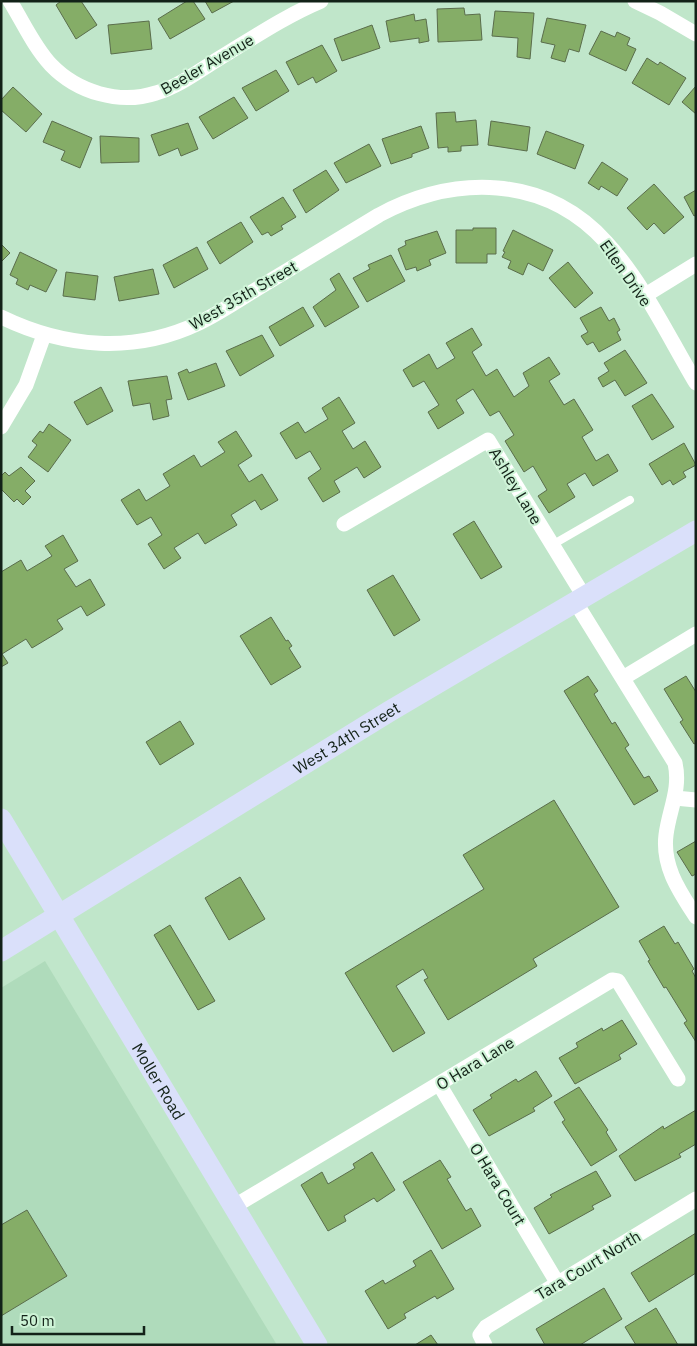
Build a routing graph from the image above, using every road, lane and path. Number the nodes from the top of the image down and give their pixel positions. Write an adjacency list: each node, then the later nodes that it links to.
1 (10, 1): 2 (street, Beeler Avenue)
2 (321, 1)
3 (635, 1): 4 (street)
4 (696, 34)
5 (528, 194): 7 (street, Ellen Drive); 9 (street, West 35th Street)
6 (696, 264): 7 (street)
7 (644, 296): 10 (street, Ellen Drive)
8 (1, 317): 9 (street, West 35th Street)
9 (44, 335): 11 (street)
10 (696, 383)
11 (1, 427)
12 (630, 500): 15 (lane)
13 (344, 524): 15 (street, Ashley Lane)
14 (696, 531): 16 (street, West 34th Street)
15 (552, 545): 16 (street, Ashley Lane)
16 (580, 601): 18 (street, Ashley Lane); 22 (street, West 34th Street)
17 (696, 634): 18 (street)
18 (623, 678): 19 (street, Ashley Lane)
19 (675, 798): 20 (street); 23 (street, Ashley Lane)
20 (696, 800)
21 (1, 819): 22 (street, Moller Road)
22 (59, 916): 24 (street, West 34th Street); 28 (street, Moller Road)
23 (696, 918)
24 (1, 951)
25 (678, 1079): 26 (street, O Hara Lane)
26 (439, 1084): 28 (street, O Hara Lane); 29 (street, O Hara Court)
27 (696, 1199): 29 (street, Tara Court North)
28 (233, 1207): 31 (street, Moller Road)
29 (558, 1284): 30 (street, Tara Court North)
30 (483, 1338)
31 (317, 1345)

